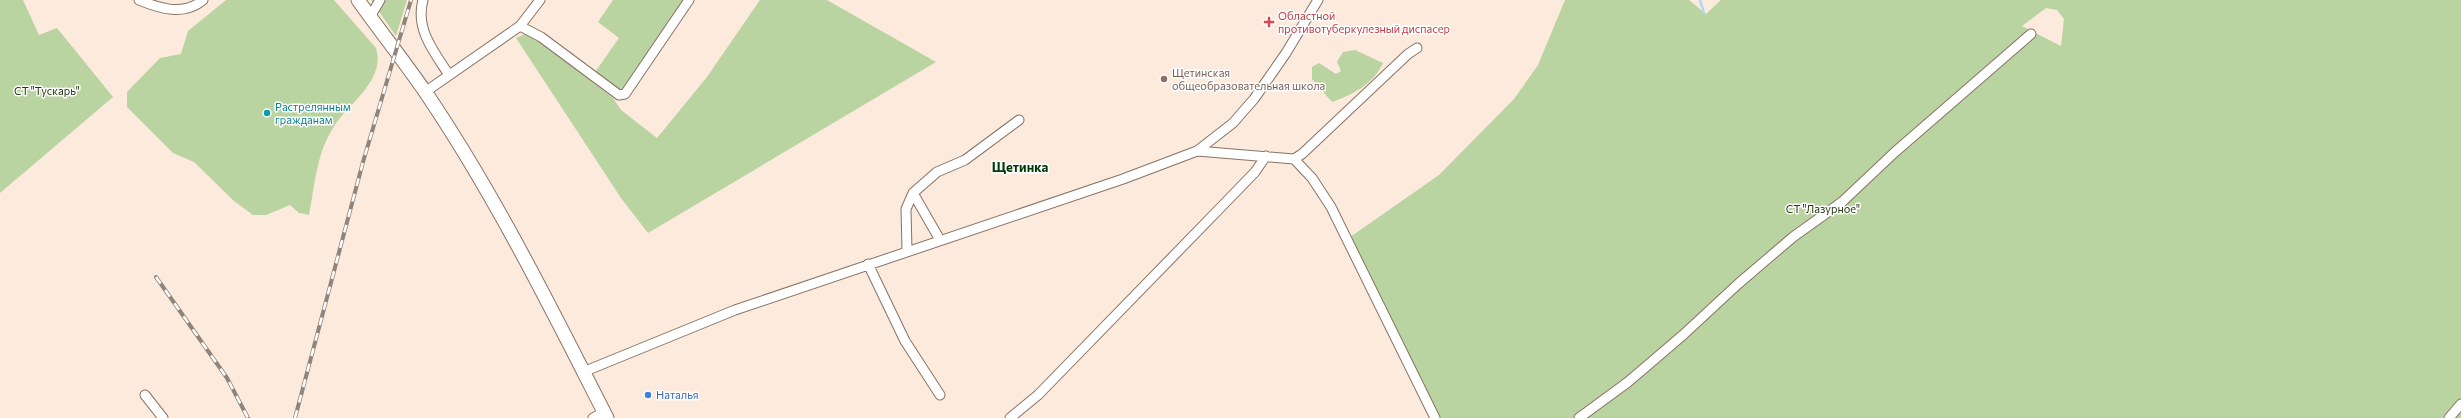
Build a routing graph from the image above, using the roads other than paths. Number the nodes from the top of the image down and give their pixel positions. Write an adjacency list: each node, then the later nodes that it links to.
1 (139, 0): 2 (street)
2 (203, 0)
3 (358, 0): 9 (main road)
4 (380, 0): 9 (street)
5 (422, 0): 13 (street)
6 (540, 0): 10 (street)
7 (689, 0): 10 (street)
8 (1318, 0): 16 (street)
9 (370, 17): 14 (main road)
10 (520, 26): 13 (street)
11 (2031, 34): 31 (street)
12 (1417, 48): 18 (street)
13 (449, 75): 14 (street)
14 (426, 92): 23 (main road)
15 (1019, 120): 19 (street)
16 (1197, 152): 17 (street); 20 (street)
17 (1266, 156): 18 (street); 29 (street)
18 (1294, 159): 30 (street)
19 (913, 193): 20 (street); 21 (street)
20 (940, 240): 21 (street)
21 (907, 251): 22 (street)
22 (868, 264): 23 (street); 25 (street)
23 (584, 372): 27 (main road)
24 (146, 395): 28 (street)
25 (940, 395)
26 (2461, 404): 32 (street)
27 (602, 416)
28 (163, 418)
29 (1010, 418)
30 (1435, 418)
31 (1579, 418)
32 (2449, 418)

